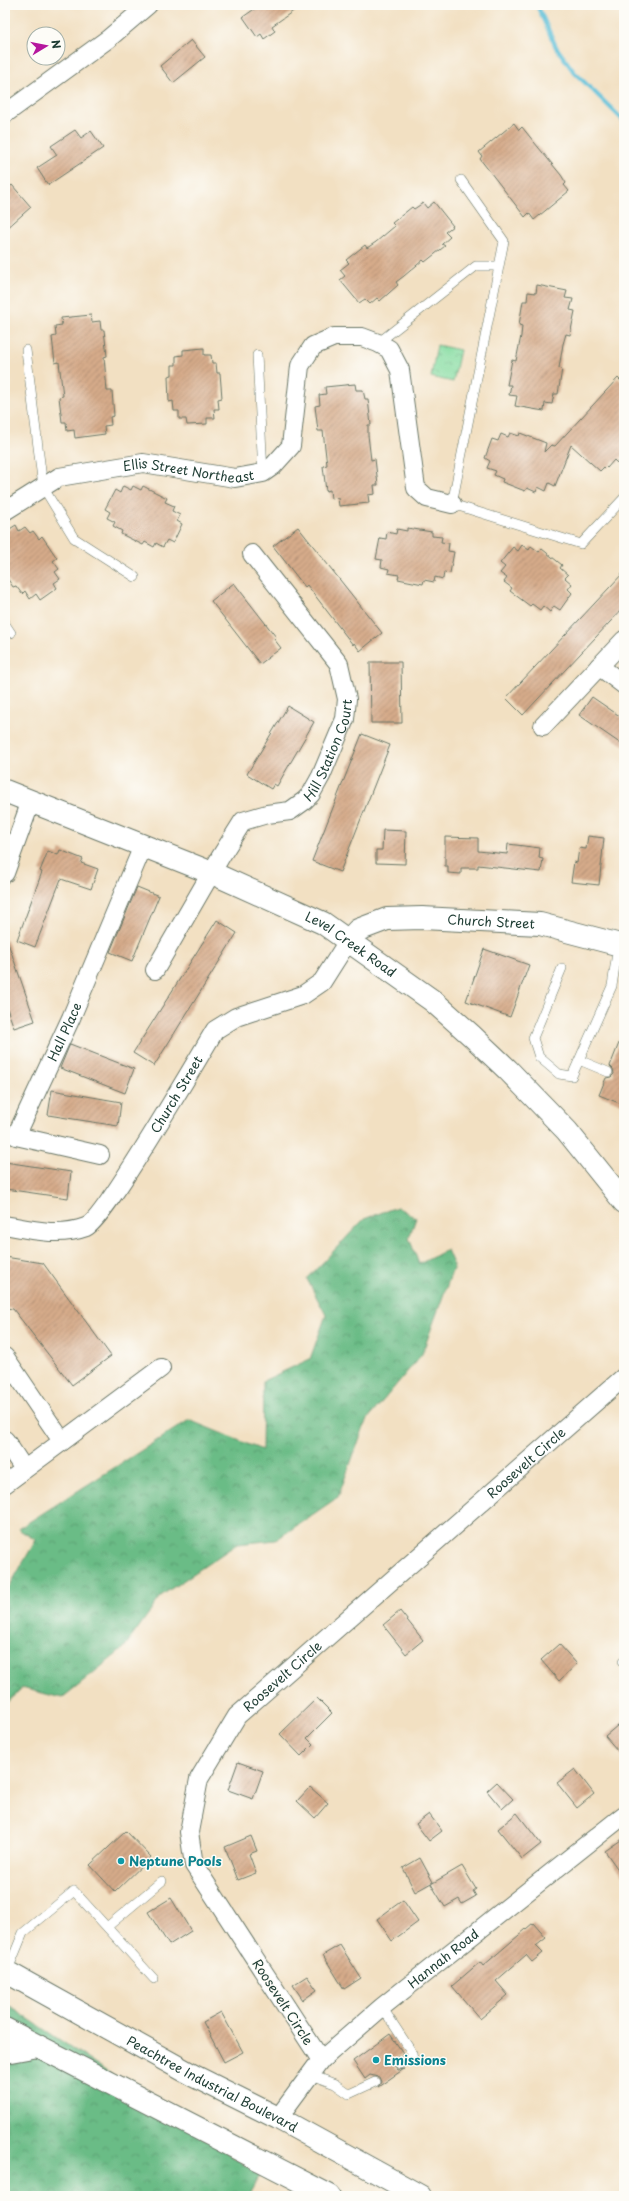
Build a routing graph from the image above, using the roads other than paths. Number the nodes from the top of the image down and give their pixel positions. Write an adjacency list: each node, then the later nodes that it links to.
1 (148, 5): 2 (street)
2 (5, 114)
3 (461, 180): 4 (lane)
4 (499, 266): 5 (lane); 11 (lane)
5 (378, 343): 8 (street, Ellis Street Northeast); 11 (street, Ellis Street Northeast)
6 (26, 350): 9 (lane)
7 (257, 355): 8 (lane)
8 (263, 473): 9 (street, Ellis Street Northeast)
9 (42, 487): 12 (street, Ellis Street Northeast); 14 (lane)
10 (624, 498): 11 (lane)
11 (452, 504)
12 (5, 512)
13 (252, 554): 25 (street, Hill Station Court)
14 (135, 577)
15 (5, 624): 16 (lane)
16 (11, 633)
17 (624, 640): 18 (street)
18 (599, 666): 19 (street); 20 (street)
19 (624, 685)
20 (543, 726)
21 (5, 791): 22 (main road, Level Creek Road)
22 (31, 801): 23 (main road, Level Creek Road); 24 (street)
23 (143, 846): 25 (main road, Level Creek Road); 32 (street, Hall Place)
24 (5, 873)
25 (212, 873): 26 (main road, Level Creek Road); 29 (street, Hill Station Court)
26 (353, 935): 27 (main road, Church Street); 33 (main road, Level Creek Road); 34 (street, Church Street)
27 (621, 946): 30 (lane)
28 (562, 968): 30 (lane)
29 (155, 970)
30 (579, 1060): 31 (lane)
31 (608, 1072)
32 (100, 1155)
33 (624, 1202)
34 (5, 1225)
35 (5, 1357): 39 (street)
36 (161, 1368): 39 (street)
37 (624, 1377): 52 (street, Roosevelt Circle)
38 (5, 1440): 40 (street)
39 (62, 1441): 40 (street)
40 (24, 1469): 41 (street)
41 (5, 1484)
42 (624, 1815): 47 (street, Hannah Road)
43 (162, 1881): 44 (lane)
44 (107, 1927): 45 (lane); 46 (lane)
45 (6, 1973): 54 (main road, Peachtree Industrial Boulevard)
46 (154, 1979)
47 (382, 2007): 51 (lane); 52 (street, Hannah Road)
48 (5, 2029): 49 (main road)
49 (38, 2046): 50 (main road); 55 (main road)
50 (5, 2052)
51 (400, 2064)
52 (316, 2067): 53 (lane); 54 (street, Hannah Road)
53 (375, 2082)
54 (278, 2118): 56 (main road, Peachtree Industrial Boulevard)
55 (330, 2196)
56 (420, 2196)

